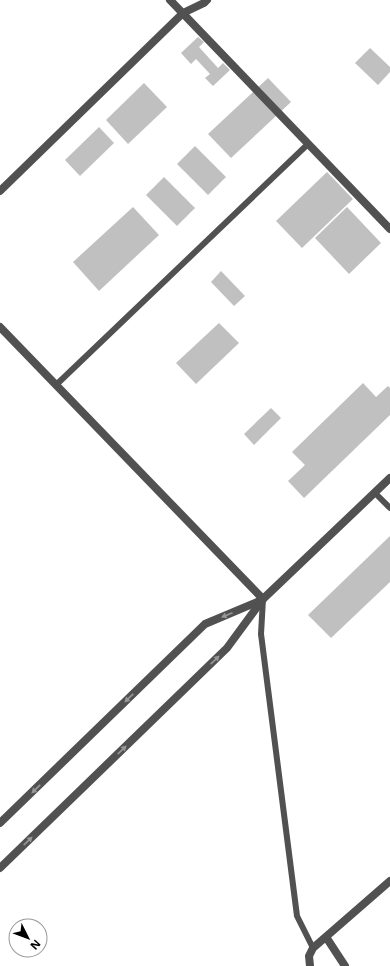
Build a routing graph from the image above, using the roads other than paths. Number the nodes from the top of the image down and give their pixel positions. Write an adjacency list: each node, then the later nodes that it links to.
1 (170, 0): 3 (street)
2 (207, 0): 3 (street)
3 (183, 13): 4 (street); 5 (street)
4 (308, 144): 6 (street); 8 (lane)
5 (0, 191)
6 (389, 228)
7 (0, 327): 8 (street)
8 (56, 385): 12 (street)
9 (390, 478): 10 (street)
10 (374, 493): 11 (lane); 12 (street)
11 (390, 508)
12 (263, 599): 13 (street, one-way to 13); 14 (street, one-way to 12); 17 (lane)
13 (0, 823)
14 (0, 868)
15 (390, 881): 16 (street)
16 (326, 937): 17 (street); 19 (street)
17 (313, 948): 18 (street)
18 (310, 966)
19 (345, 966)

